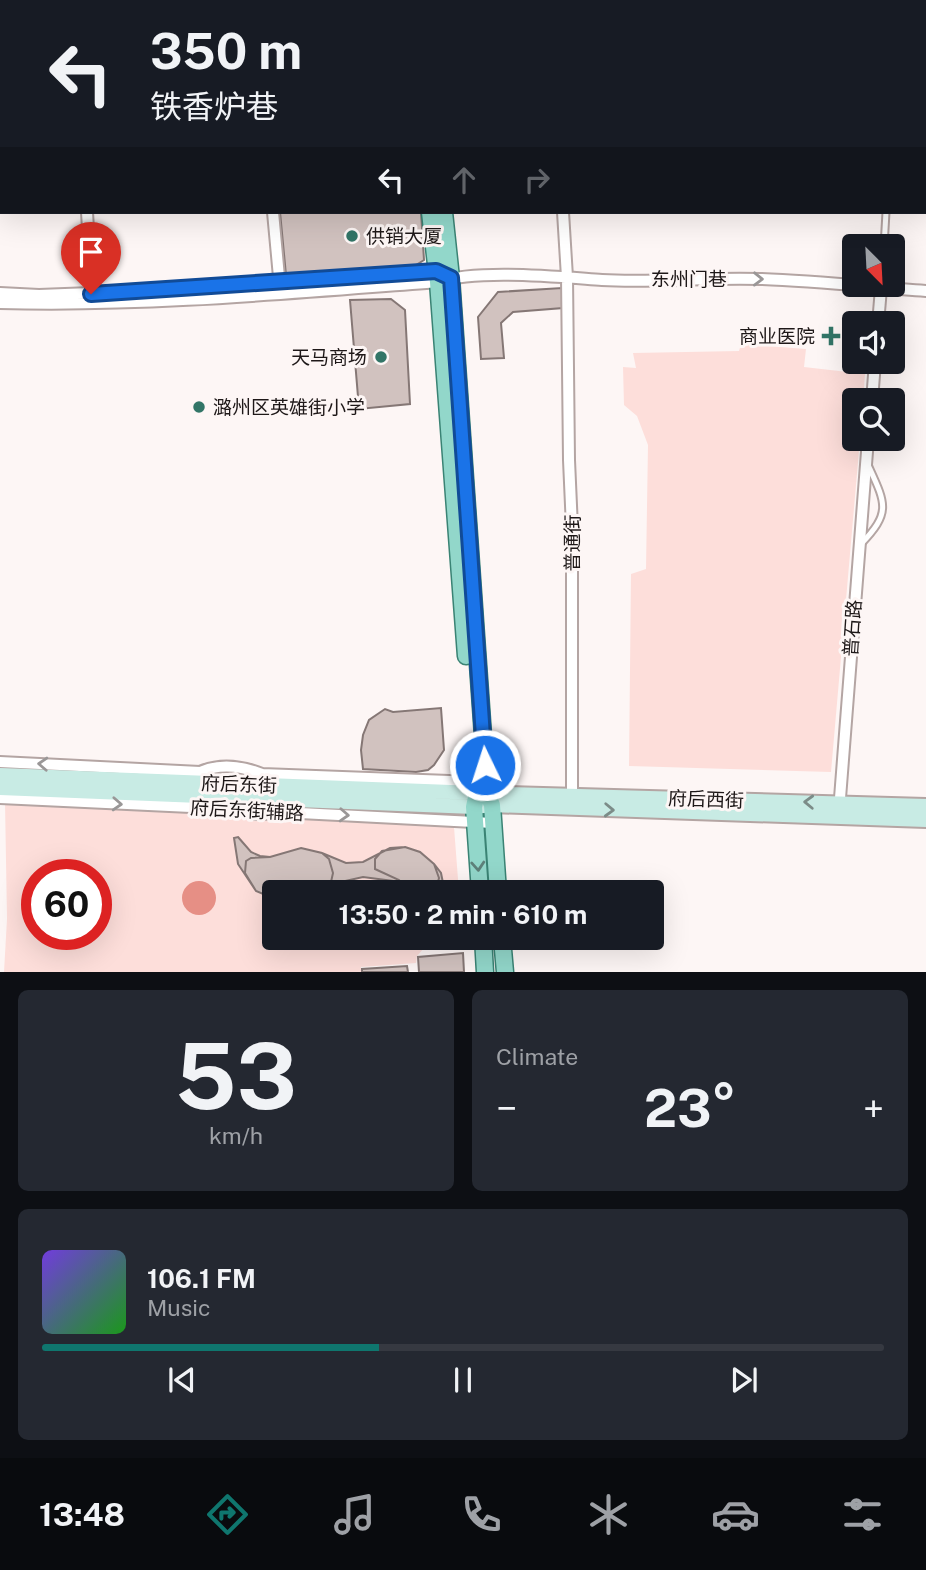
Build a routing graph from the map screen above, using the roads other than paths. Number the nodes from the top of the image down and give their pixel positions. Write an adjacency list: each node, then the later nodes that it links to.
1 (87, 214): 15 (street)
2 (273, 214): 11 (street)
3 (430, 214): 8 (main road)
4 (444, 214): 8 (main road)
5 (563, 214): 9 (street, 普通街)
6 (886, 214): 7 (lane)
7 (885, 234)
8 (442, 277): 9 (street, 东州门巷); 11 (street, 东州门巷); 23 (main road)
9 (567, 277): 10 (street, 东州门巷, one-way to 10); 25 (street, 普通街)
10 (842, 284)
11 (280, 288): 15 (street, 东州门巷)
12 (905, 289): 13 (street, 东州门巷)
13 (926, 291)
14 (0, 293): 15 (street)
15 (92, 299): 16 (street)
16 (0, 303)
17 (867, 451): 18 (street, 普石路)
18 (866, 461): 19 (street, 普石路); 19 (lane)
19 (859, 547): 27 (street, 普石路)
20 (0, 762): 23 (street, 府后东街辅路, one-way to 20)
21 (0, 775): 23 (main road, 府后东街)
22 (0, 788): 23 (main road, 府后东街)
23 (481, 796): 25 (main road, 府后西街); 29 (main road); 30 (main road)
24 (0, 798): 30 (street, 府后东街辅路, one-way to 30)
25 (572, 802): 27 (main road, 府后西街)
26 (926, 806): 27 (main road, 府后西街)
27 (839, 810): 28 (main road, 府后西街)
28 (926, 820)
29 (493, 823): 30 (street, 府后东街辅路); 32 (main road)
30 (475, 824): 31 (main road, one-way to 31)
31 (479, 880)
32 (497, 880)
33 (484, 950): 35 (main road)
34 (503, 950): 36 (main road)
35 (485, 971)
36 (505, 971)

